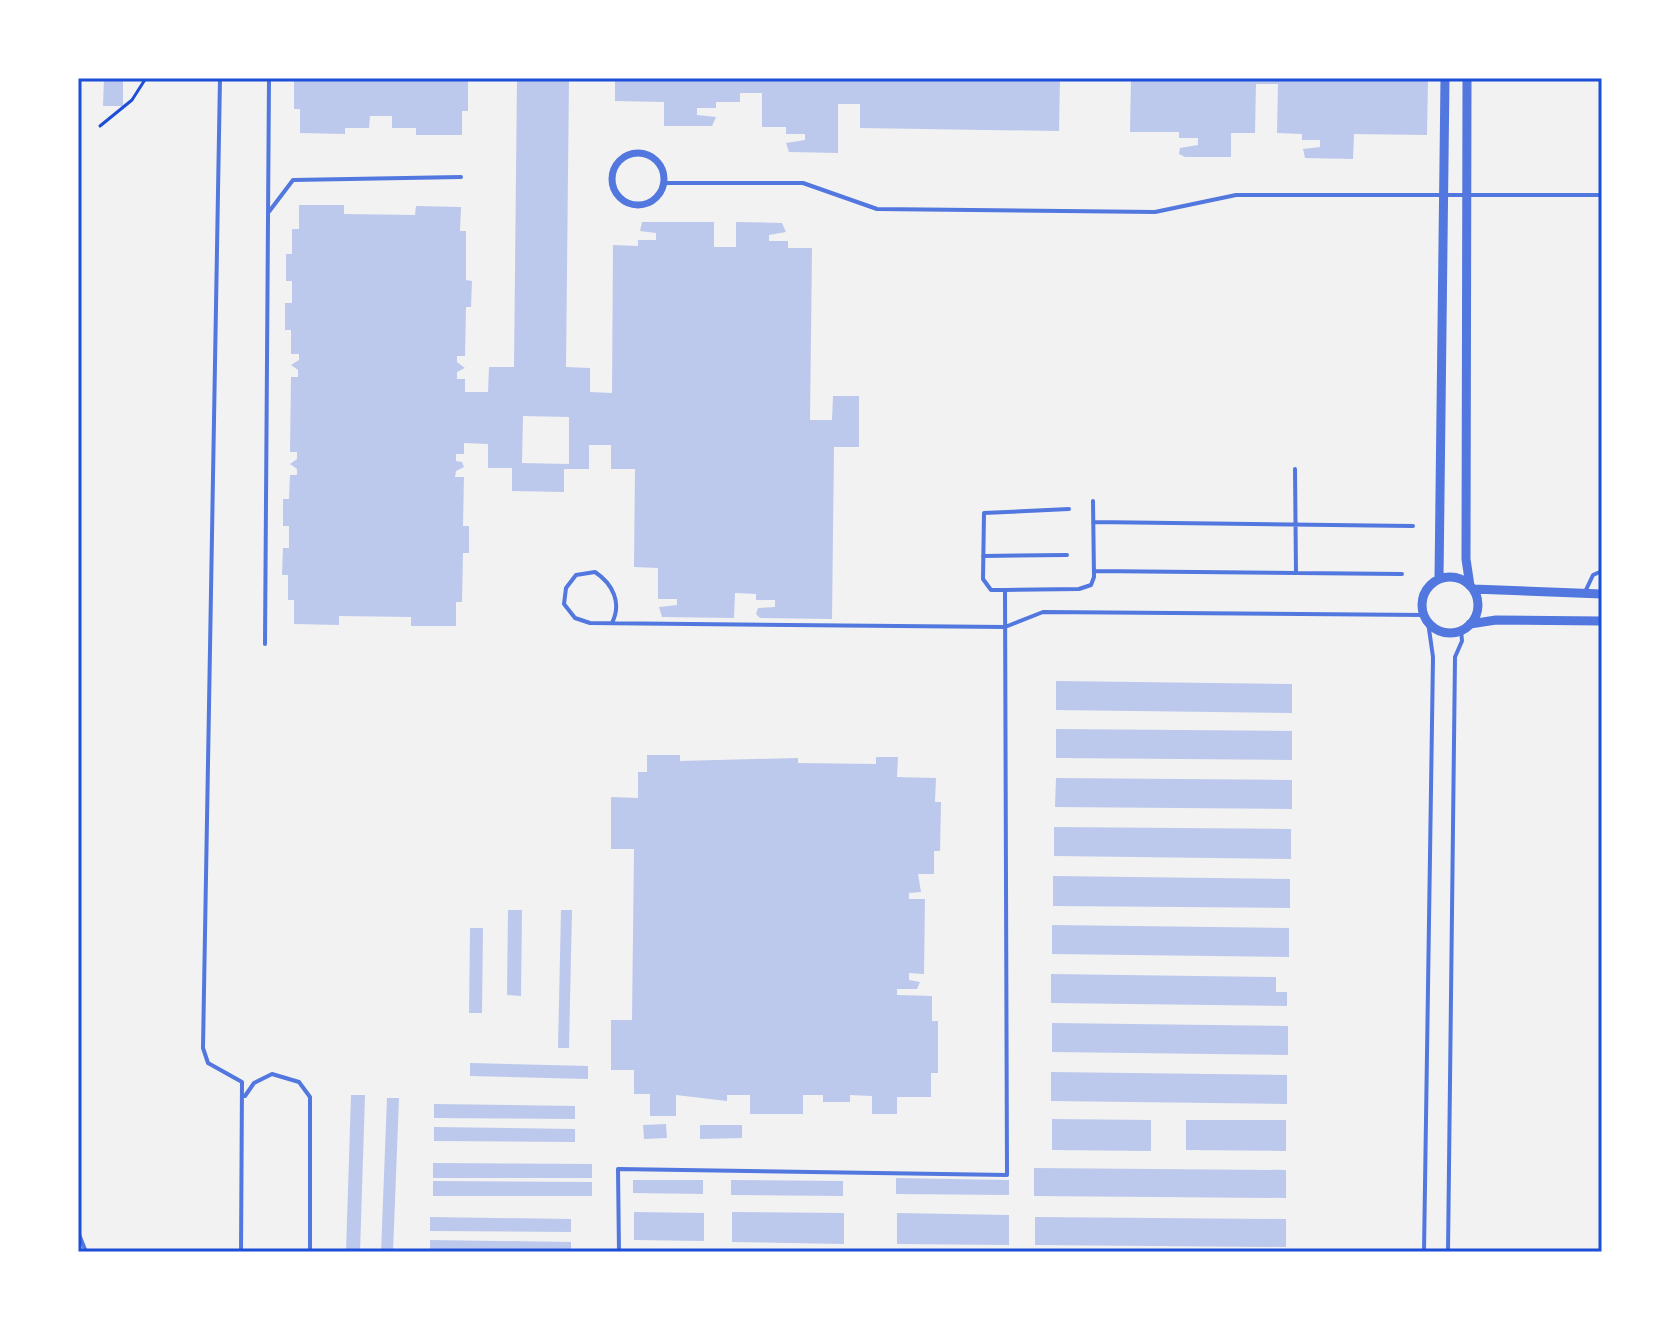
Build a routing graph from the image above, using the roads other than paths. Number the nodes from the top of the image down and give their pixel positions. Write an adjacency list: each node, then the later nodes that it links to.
1 (220, 78): 34 (lane)
2 (269, 78): 10 (lane)
3 (1445, 78): 8 (street)
4 (1467, 78): 7 (street)
5 (461, 177): 10 (lane)
6 (664, 183): 6 (street); 8 (lane)
7 (1466, 193): 8 (lane); 9 (lane); 24 (street)
8 (1444, 194): 23 (street)
9 (1602, 195)
10 (267, 215): 33 (lane)
11 (1295, 469): 15 (lane)
12 (1093, 501): 14 (lane)
13 (1069, 509): 18 (lane)
14 (1093, 522): 15 (lane); 19 (lane)
15 (1296, 524): 16 (lane); 21 (lane)
16 (1413, 526)
17 (1067, 555): 18 (lane)
18 (983, 556): 25 (lane)
19 (1094, 571): 21 (lane); 25 (lane)
20 (1602, 571): 26 (lane)
21 (1296, 573): 22 (lane)
22 (1402, 574)
23 (1439, 579): 24 (street); 28 (street)
24 (1471, 587): 26 (street); 32 (street)
25 (1005, 590): 31 (lane)
26 (1584, 594): 27 (street)
27 (1602, 594)
28 (1426, 619): 31 (lane); 32 (street); 40 (lane)
29 (1602, 621): 32 (street)
30 (612, 623): 30 (lane); 31 (lane)
31 (1005, 627): 39 (lane)
32 (1466, 627): 41 (lane)
33 (265, 644)
34 (244, 1097): 37 (lane); 38 (lane)
35 (78, 1232): 36 (lane)
36 (86, 1252)
37 (241, 1252)
38 (310, 1252)
39 (619, 1252)
40 (1424, 1252)
41 (1448, 1252)

